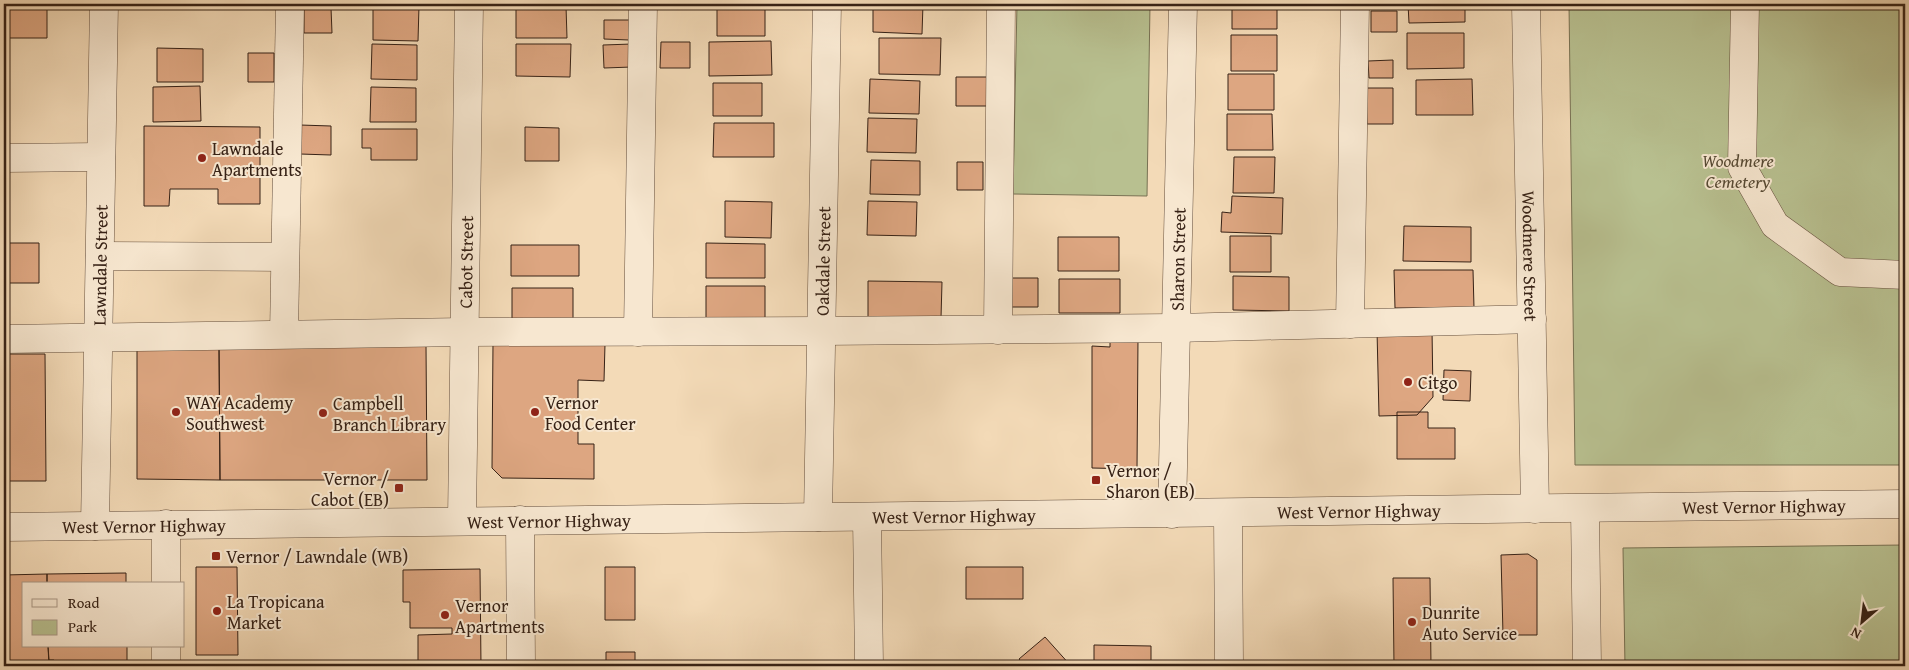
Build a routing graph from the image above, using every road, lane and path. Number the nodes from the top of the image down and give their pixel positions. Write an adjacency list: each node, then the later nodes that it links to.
1 (104, 4): 11 (street, Lawndale Street)
2 (290, 4): 14 (street)
3 (469, 4): 21 (street, Cabot Street)
4 (643, 4): 22 (street)
5 (827, 4): 20 (street, Oakdale Street)
6 (1001, 4): 19 (street)
7 (1184, 4): 18 (street, Sharon Street)
8 (1355, 4): 17 (street)
9 (1526, 4): 16 (street, Woodmere Street)
10 (1745, 4): 15 (street)
11 (101, 157): 12 (street); 13 (street, Lawndale Street)
12 (4, 158)
13 (100, 256): 14 (street); 24 (street, Lawndale Street)
14 (285, 257): 23 (street)
15 (1905, 275)
16 (1532, 319): 17 (street); 28 (street, Woodmere Street)
17 (1350, 324): 18 (street)
18 (1176, 328): 19 (street); 30 (street, Sharon Street)
19 (998, 330): 20 (street)
20 (821, 331): 22 (street); 31 (street, Oakdale Street)
21 (464, 332): 22 (street); 23 (street); 33 (street, Cabot Street)
22 (638, 332)
23 (284, 334): 24 (street)
24 (99, 338): 25 (street); 36 (street, Lawndale Street)
25 (4, 339)
26 (1905, 504): 27 (street, West Vernor Highway)
27 (1585, 509): 28 (street, West Vernor Highway); 44 (street)
28 (1535, 510): 29 (street, West Vernor Highway)
29 (1228, 513): 30 (street, West Vernor Highway); 43 (street)
30 (1172, 514): 32 (street, West Vernor Highway)
31 (818, 517): 32 (street, West Vernor Highway); 34 (street, West Vernor Highway)
32 (867, 517): 42 (street)
33 (462, 520): 34 (street, West Vernor Highway); 35 (street, West Vernor Highway)
34 (520, 520): 41 (street)
35 (166, 524): 36 (street, West Vernor Highway); 38 (street)
36 (95, 526): 37 (street, West Vernor Highway)
37 (4, 527)
38 (166, 582)
39 (166, 648): 40 (street)
40 (166, 666)
41 (521, 666)
42 (869, 666)
43 (1229, 666)
44 (1587, 666)

